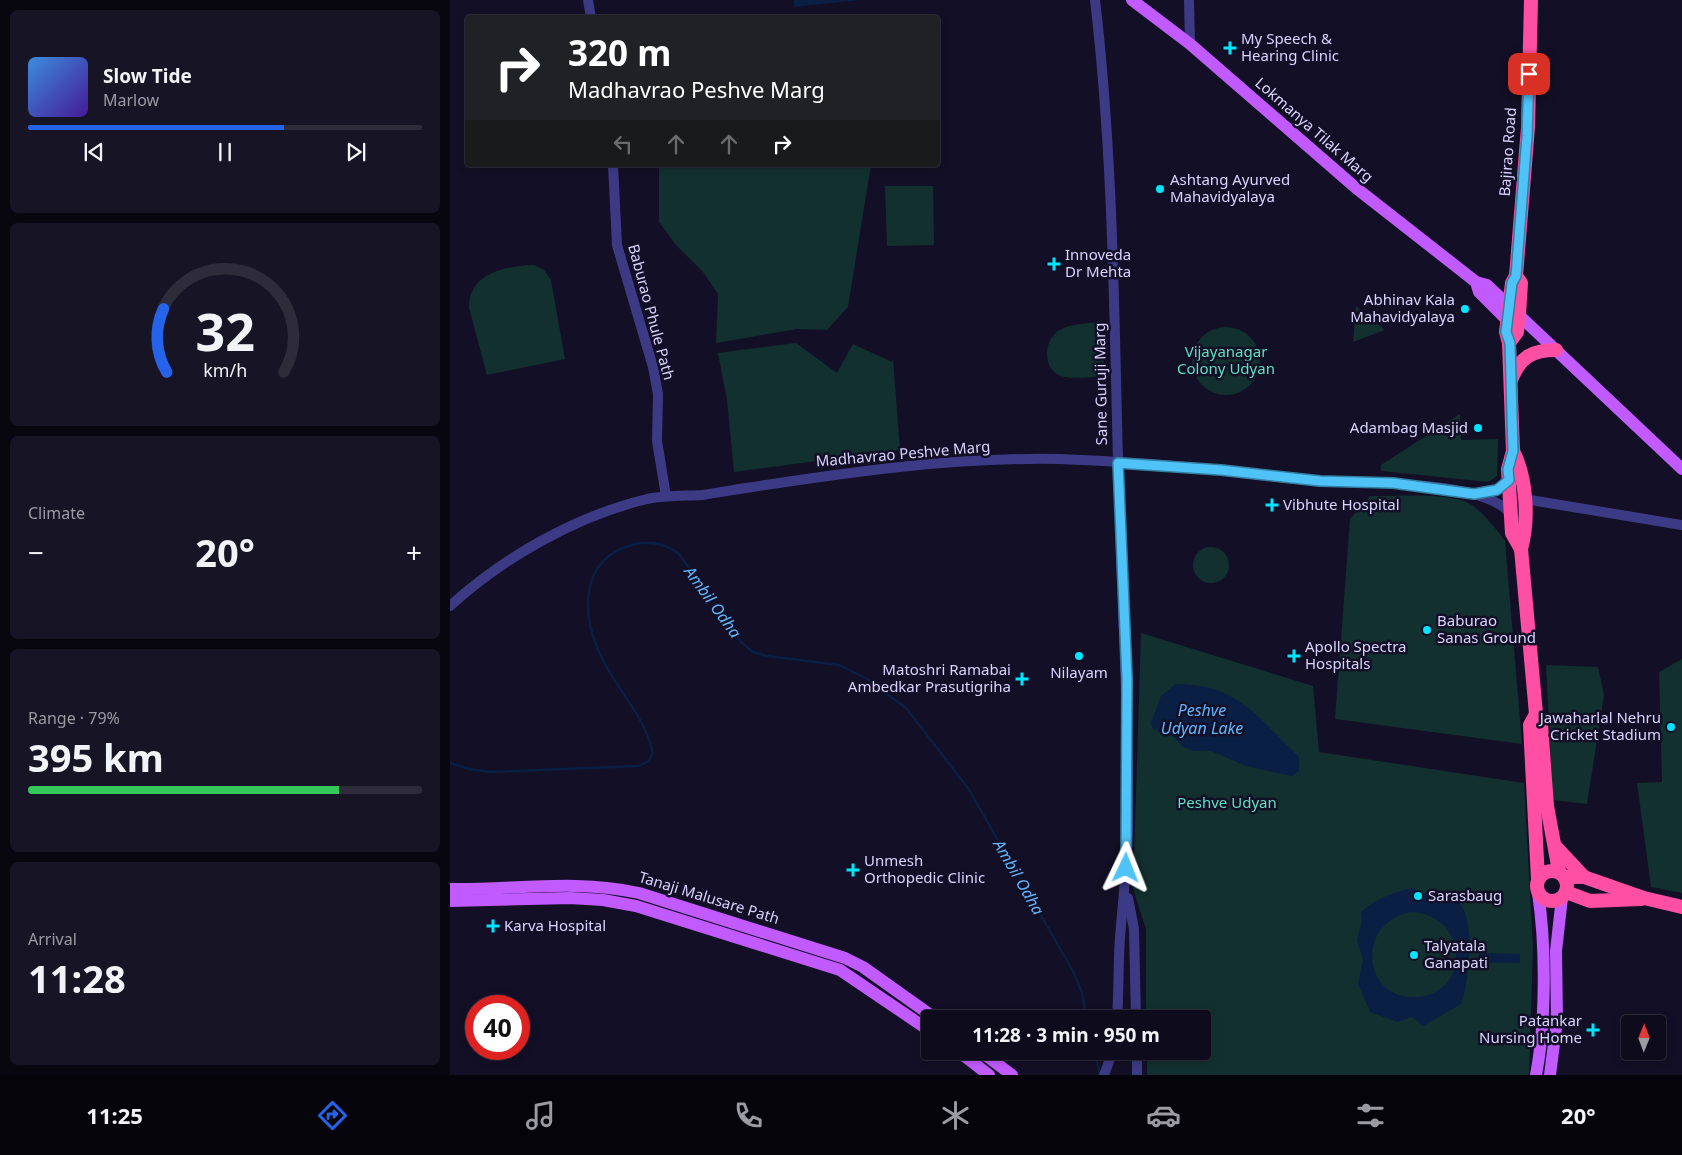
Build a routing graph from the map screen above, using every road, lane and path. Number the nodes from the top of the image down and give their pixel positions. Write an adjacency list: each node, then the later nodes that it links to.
1 (588, 0): 6 (street)
2 (1095, 0): 13 (street, Sane Guruji Marg)
3 (1132, 0): 7 (main road, Lokmanya Tilak Marg)
4 (1188, 0): 7 (street)
5 (1531, 0): 9 (highway, Bajirao Road)
6 (590, 15)
7 (1190, 44): 9 (main road, Lokmanya Tilak Marg)
8 (613, 167): 17 (street, Baburao Phule Path)
9 (1512, 313): 10 (main road, Lokmanya Tilak Marg); 11 (highway, Bajirao Road)
10 (1556, 350): 11 (highway); 14 (main road, Lokmanya Tilak Marg)
11 (1510, 383): 12 (highway, Bajirao Road)
12 (1513, 451): 15 (highway); 18 (highway)
13 (1118, 463): 16 (street, Madhavrao Peshve Marg); 17 (street, Madhavrao Peshve Marg); 29 (street, Sane Guruji Marg)
14 (1682, 469)
15 (1509, 480): 16 (street, Madhavrao Peshve Marg); 19 (highway)
16 (1474, 494): 19 (street, Madhavrao Peshve Marg)
17 (666, 496): 22 (street, Madhavrao Peshve Marg)
18 (1524, 499): 20 (street); 21 (highway)
19 (1511, 514): 21 (highway)
20 (1682, 525)
21 (1520, 549): 23 (highway)
22 (451, 605)
23 (1536, 714): 24 (highway); 28 (highway)
24 (1553, 843): 25 (highway); 26 (highway)
25 (1562, 874): 26 (highway); 28 (highway); 31 (highway)
26 (1584, 878): 32 (highway)
27 (547, 886): 30 (main road, Tanaji Malusare Path); 33 (main road); 36 (main road, Tanaji Malusare Path)
28 (1538, 886): 31 (highway); 48 (main road)
29 (1126, 887): 37 (street, Sane Guruji Marg); 38 (street, Sane Guruji Marg)
30 (450, 889)
31 (1564, 895): 32 (highway); 49 (main road)
32 (1644, 898): 35 (highway)
33 (548, 899): 34 (main road, Tanaji Malusare Path); 39 (main road, Tanaji Malusare Path)
34 (450, 901)
35 (1682, 907)
36 (923, 1010)
37 (1117, 1010)
38 (1136, 1010)
39 (921, 1025)
40 (970, 1060): 44 (main road)
41 (992, 1060): 45 (main road)
42 (1110, 1060): 46 (street)
43 (1137, 1060): 47 (street)
44 (989, 1075)
45 (1012, 1075)
46 (1104, 1075)
47 (1137, 1075)
48 (1536, 1075)
49 (1550, 1075)

